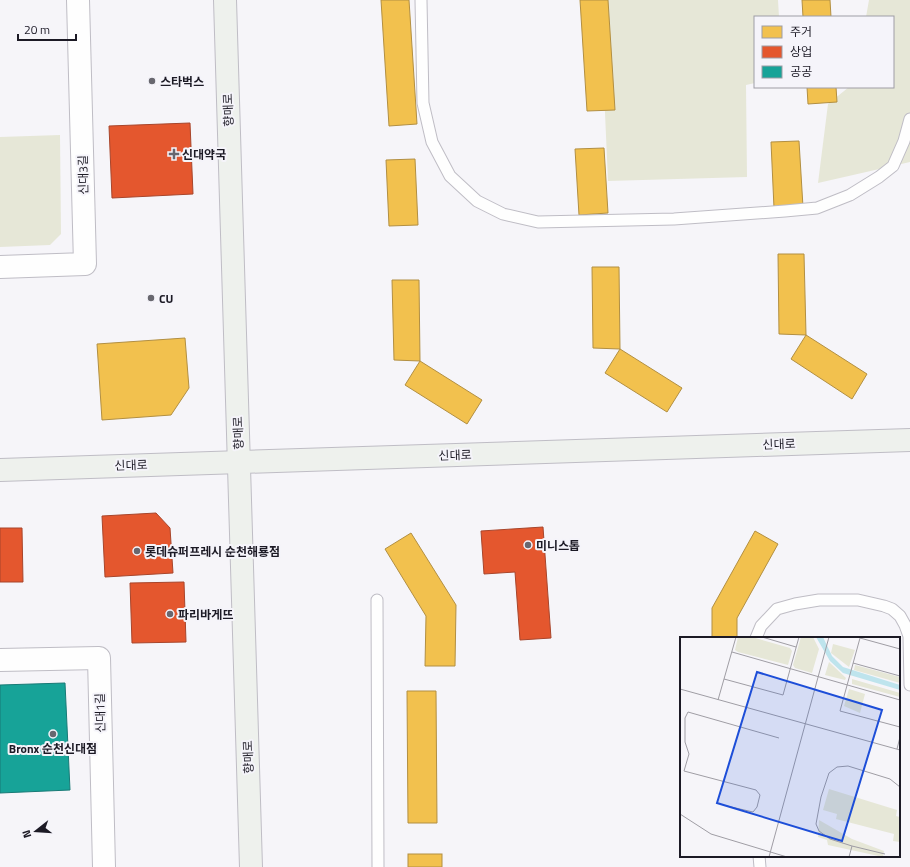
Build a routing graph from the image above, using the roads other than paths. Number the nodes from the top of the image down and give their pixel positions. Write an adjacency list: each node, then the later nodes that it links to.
1 (78, 0): 5 (street, 신대3길)
2 (225, 0): 7 (main road, 향매로)
3 (421, 0): 4 (lane)
4 (910, 119)
5 (0, 266)
6 (910, 440): 7 (main road, 신대로)
7 (239, 462): 8 (main road, 신대로); 15 (main road, 향매로)
8 (0, 470)
9 (378, 600): 16 (lane)
10 (756, 637): 12 (lane)
11 (0, 660): 14 (street, 신대1길)
12 (910, 685)
13 (759, 857): 17 (lane)
14 (104, 867)
15 (251, 867)
16 (378, 867)
17 (760, 867)

